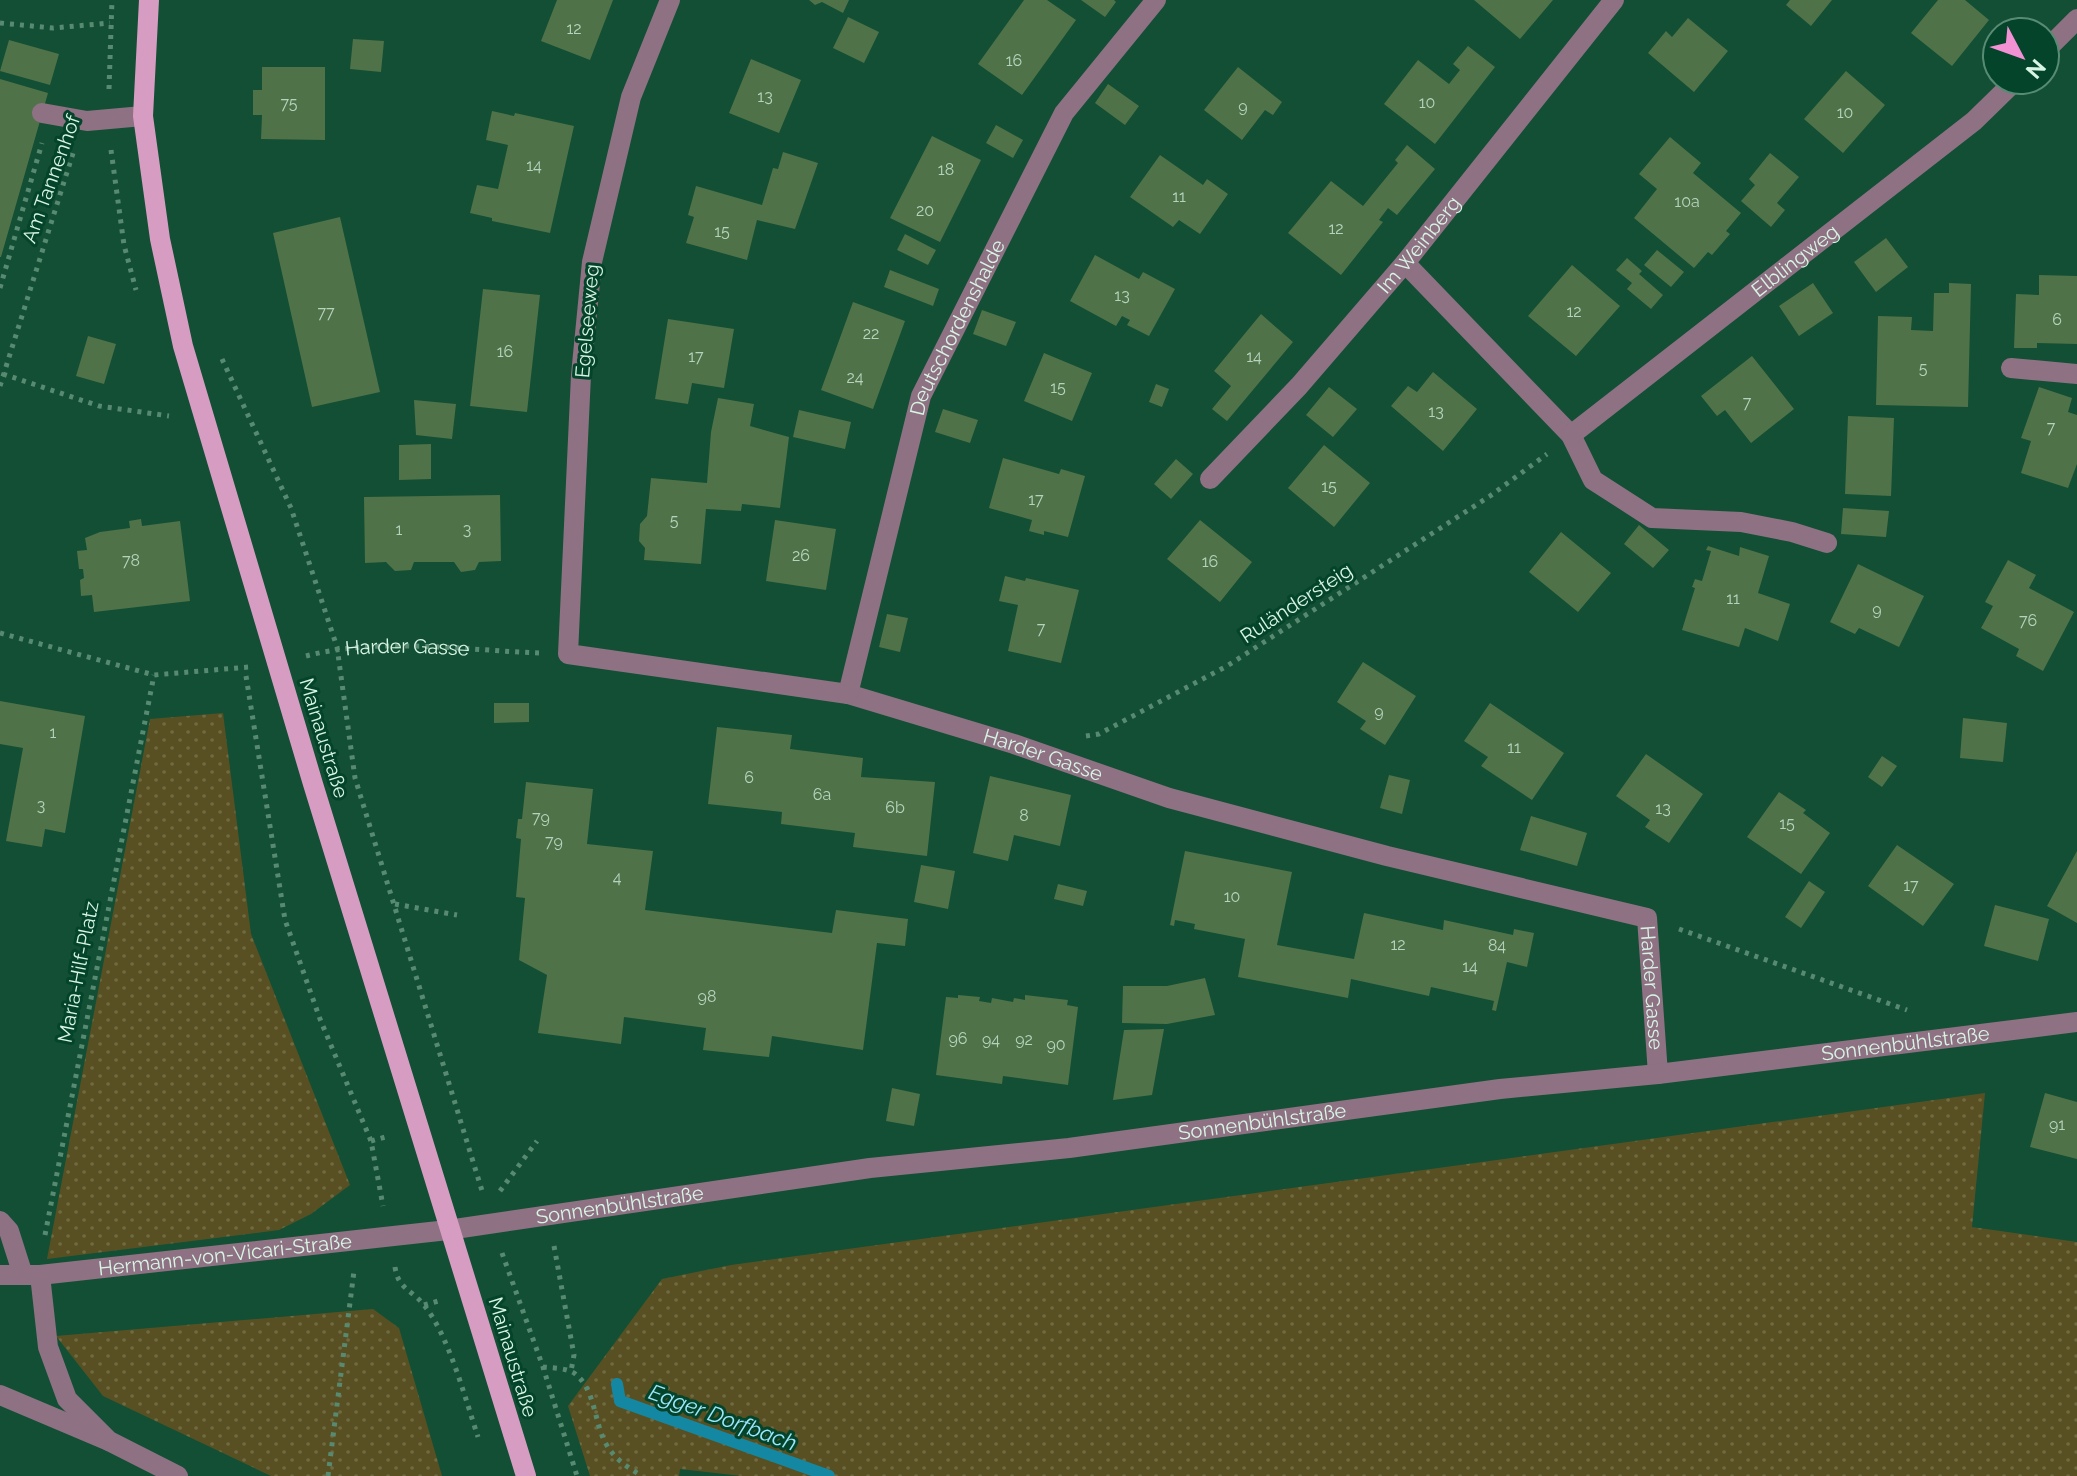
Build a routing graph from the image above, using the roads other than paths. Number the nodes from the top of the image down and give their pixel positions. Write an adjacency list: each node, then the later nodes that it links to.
1 (670, 0): 16 (street, Egelseeweg)
2 (1156, 0): 17 (street, Deutschordenshalde)
3 (1614, 0): 10 (street, Im Weinberg)
4 (148, 9): 9 (main road, Mainaustraße)
5 (2077, 19): 6 (street)
6 (2061, 35)
7 (2000, 96): 13 (street, Elblingweg)
8 (46, 114): 9 (street)
9 (143, 116): 21 (main road, Mainaustraße)
10 (1405, 263): 13 (street); 14 (street, Im Weinberg)
11 (2011, 368): 12 (street)
12 (2077, 374)
13 (1571, 435): 15 (street)
14 (1210, 479)
15 (1827, 543)
16 (568, 654): 17 (street, Harder Gasse)
17 (848, 694): 19 (street, Harder Gasse)
18 (2077, 1022): 19 (street, Sonnenbühlstraße)
19 (1658, 1074): 21 (street, Sonnenbühlstraße)
20 (0, 1221): 23 (street)
21 (448, 1230): 23 (street, Hermann-von-Vicari-Straße); 27 (main road, Mainaustraße)
22 (0, 1275): 23 (street, Hermann-von-Vicari-Straße)
23 (32, 1275): 25 (street)
24 (0, 1395): 25 (street)
25 (109, 1441): 26 (street)
26 (178, 1476)
27 (526, 1476)

